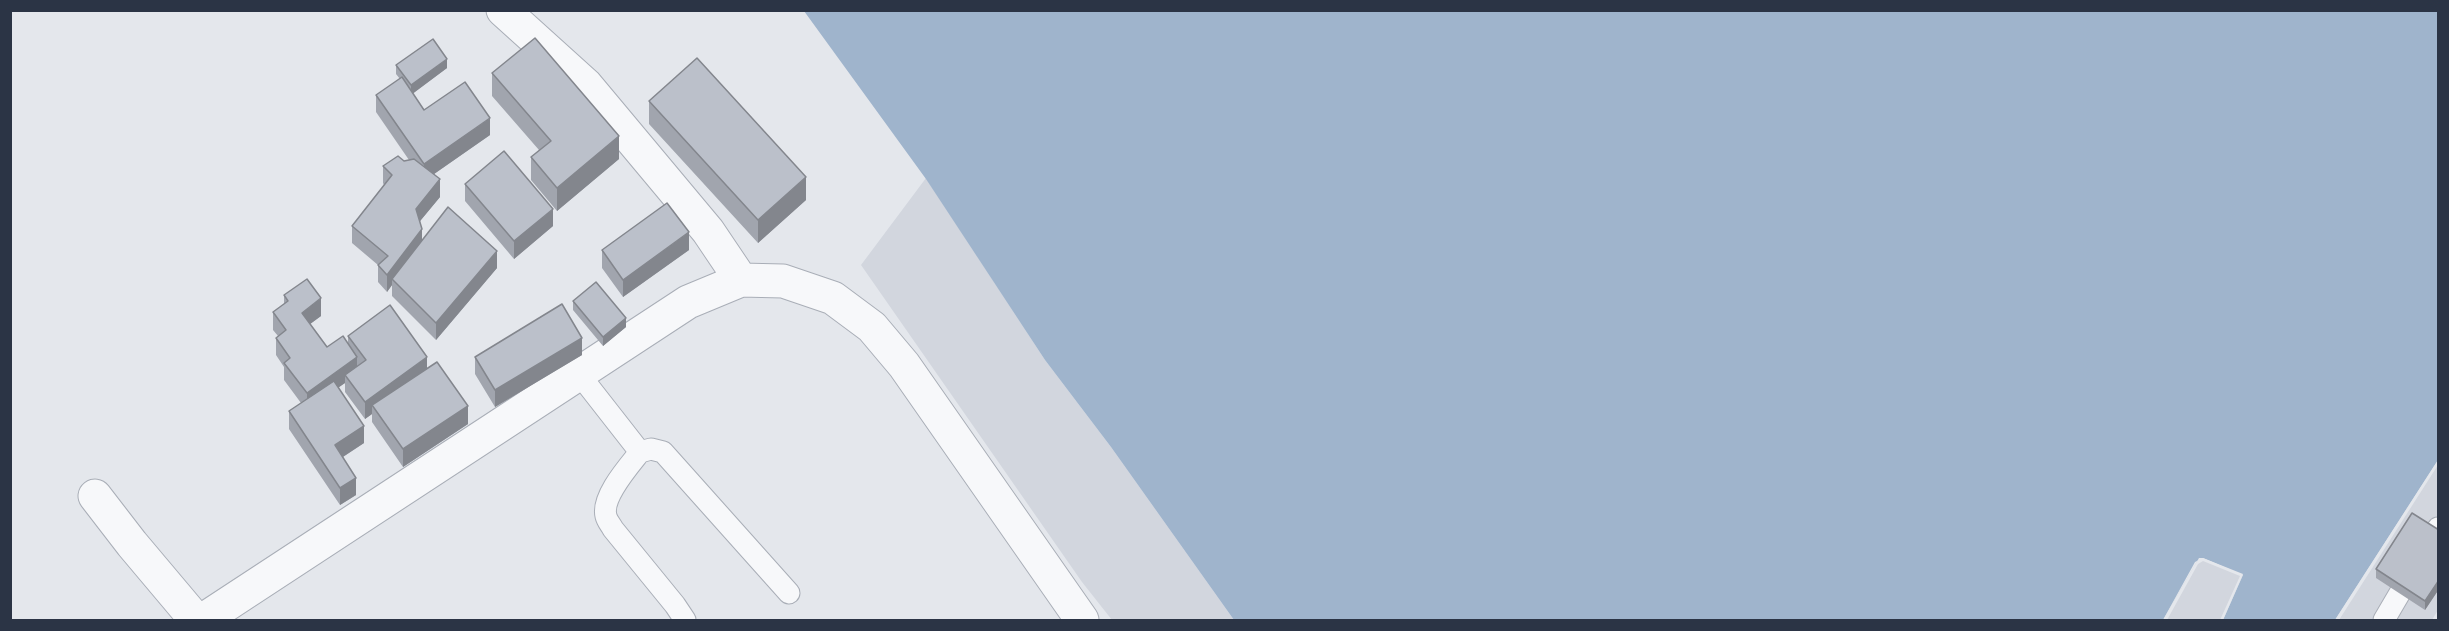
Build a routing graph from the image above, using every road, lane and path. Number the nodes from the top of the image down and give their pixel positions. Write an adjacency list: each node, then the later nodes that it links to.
1 (503, 10): 2 (street)
2 (741, 280): 3 (street); 11 (street)
3 (579, 374): 4 (lane); 9 (street)
4 (640, 452): 7 (lane); 10 (lane)
5 (95, 496): 8 (street)
6 (2439, 528): 12 (lane)
7 (789, 592)
8 (196, 621)
9 (203, 621)
10 (685, 621)
11 (1082, 621)
12 (2384, 621)

